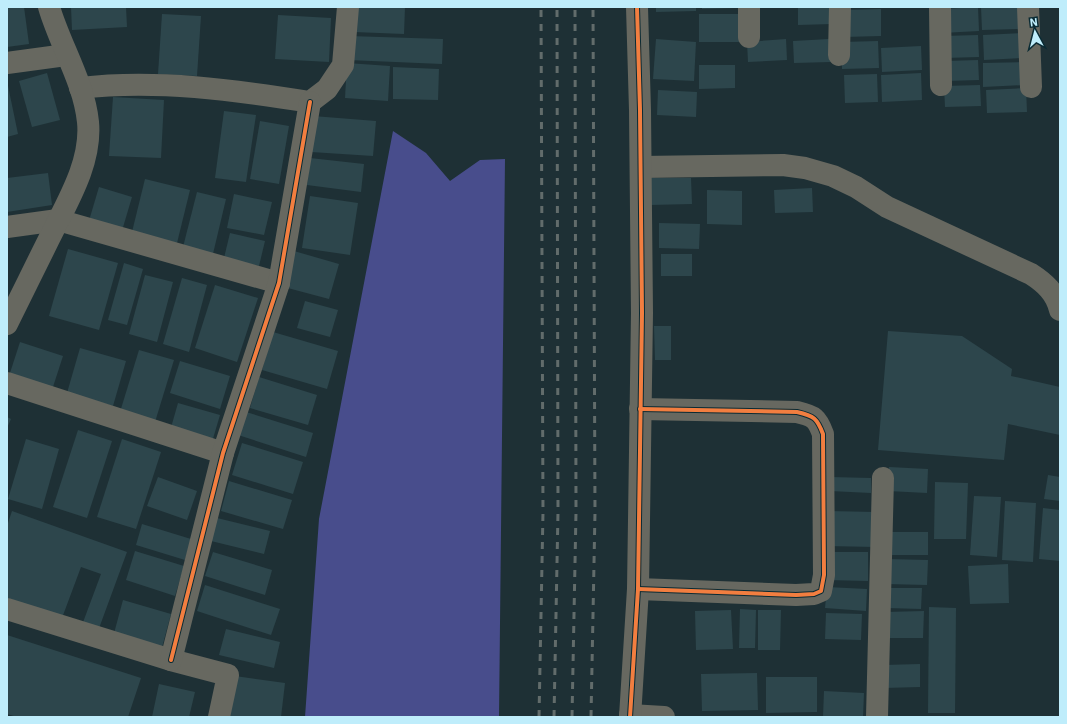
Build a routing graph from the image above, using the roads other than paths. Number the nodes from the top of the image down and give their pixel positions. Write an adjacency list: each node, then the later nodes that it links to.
1 (49, 7): 9 (street)
2 (348, 7): 15 (street)
3 (637, 7): 16 (street)
4 (749, 7): 8 (street)
5 (840, 7): 10 (street)
6 (940, 7): 12 (street)
7 (1028, 7): 13 (street)
8 (749, 37)
9 (66, 55): 11 (street); 14 (street)
10 (839, 55)
11 (7, 63)
12 (941, 85)
13 (1031, 87)
14 (80, 88): 15 (street); 17 (street)
15 (310, 102): 19 (street)
16 (641, 167): 20 (street); 23 (street)
17 (58, 220): 18 (street); 19 (street); 21 (street)
18 (7, 227)
19 (279, 283): 24 (street)
20 (1060, 310)
21 (7, 324)
22 (7, 383): 24 (street)
23 (640, 408): 26 (street); 26 (street)
24 (223, 453): 28 (street)
25 (883, 478): 32 (street)
26 (638, 589): 29 (street)
27 (7, 609): 28 (street)
28 (171, 660): 30 (street)
29 (630, 716): 31 (street)
30 (219, 717)
31 (664, 717)
32 (877, 717)

